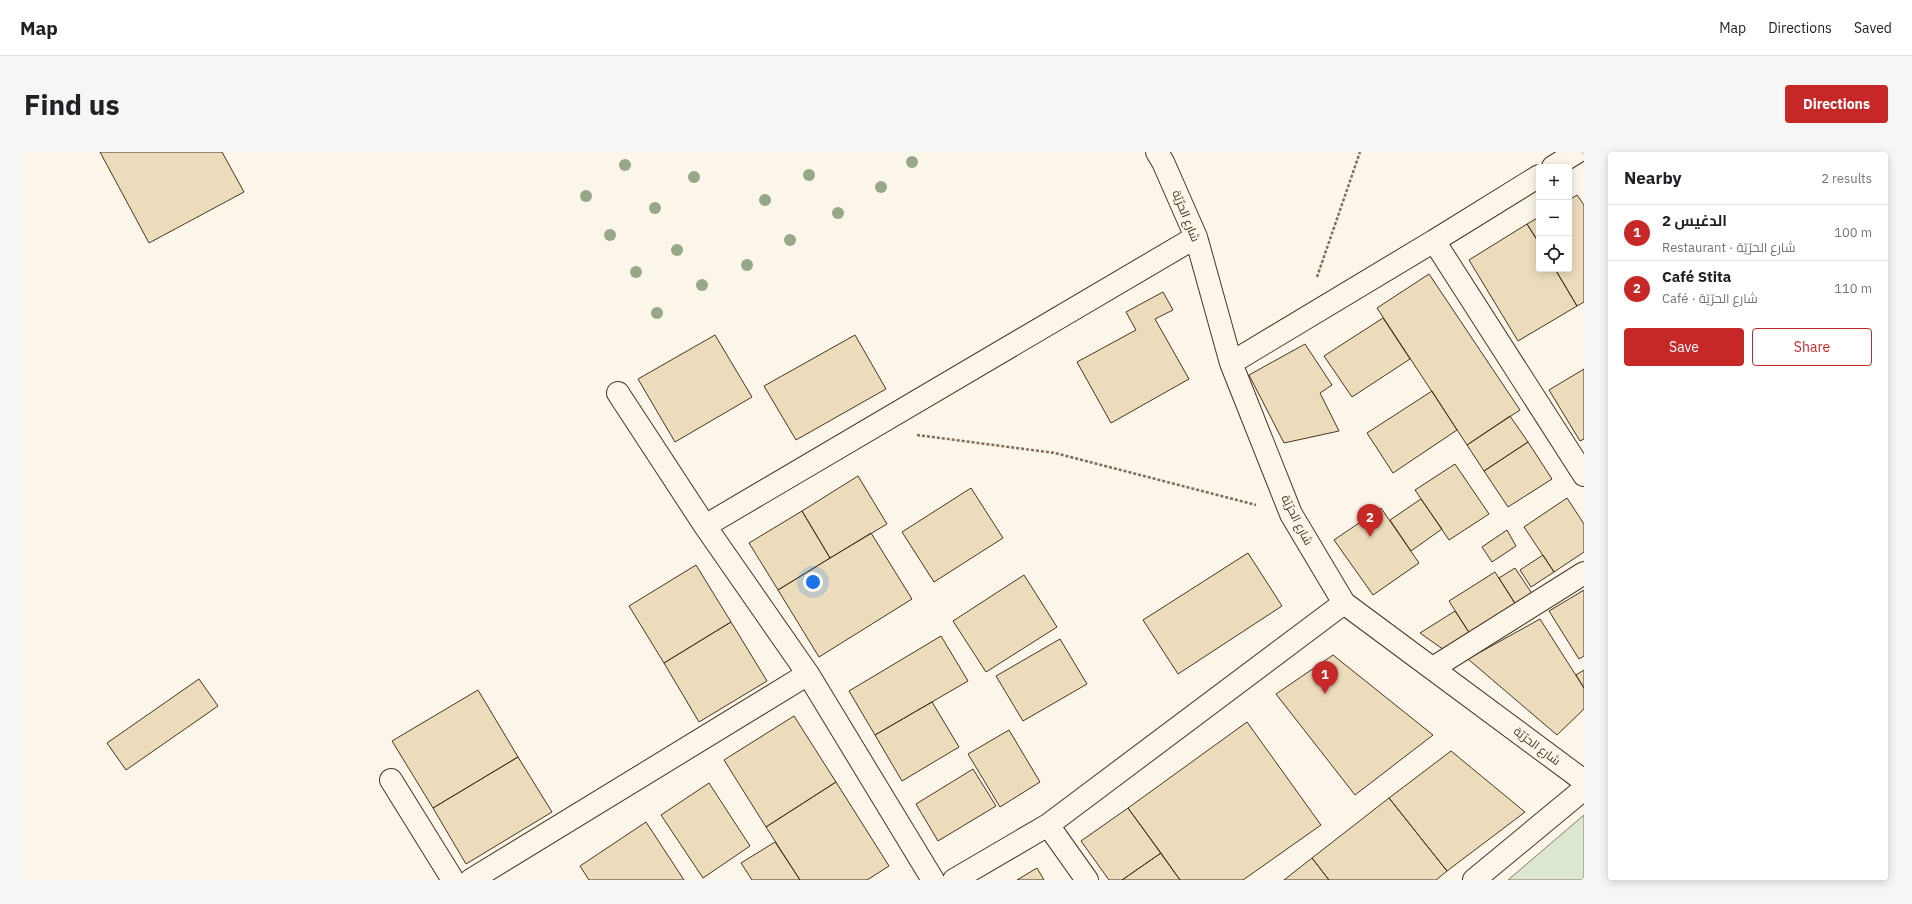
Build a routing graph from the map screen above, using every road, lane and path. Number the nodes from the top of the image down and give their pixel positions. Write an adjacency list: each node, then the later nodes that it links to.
1 (1360, 152): 8 (path)
2 (1576, 152): 4 (street)
3 (1165, 155): 6 (street, شارع الحرّيّة)
4 (1558, 164)
5 (1536, 178): 7 (street)
6 (1196, 237): 9 (street, شارع الحرّيّة); 14 (street)
7 (1434, 242): 8 (street); 12 (street)
8 (1303, 320): 9 (street)
9 (1231, 363): 13 (street, شارع الحرّيّة)
10 (618, 393): 14 (street)
11 (913, 435): 13 (path)
12 (1584, 475)
13 (1291, 514): 16 (street, شارع الحرّيّة)
14 (705, 526): 18 (street)
15 (1584, 573): 17 (street)
16 (1344, 603): 17 (street, شارع الحرّيّة); 22 (street)
17 (1433, 668): 20 (street, شارع الحرّيّة)
18 (808, 674): 24 (street); 25 (street)
19 (391, 780): 23 (street)
20 (1584, 781)
21 (1584, 789): 28 (street)
22 (1048, 824): 26 (street); 27 (street)
23 (453, 880)
24 (471, 880)
25 (933, 880)
26 (954, 880)
27 (1087, 880)
28 (1474, 880)

